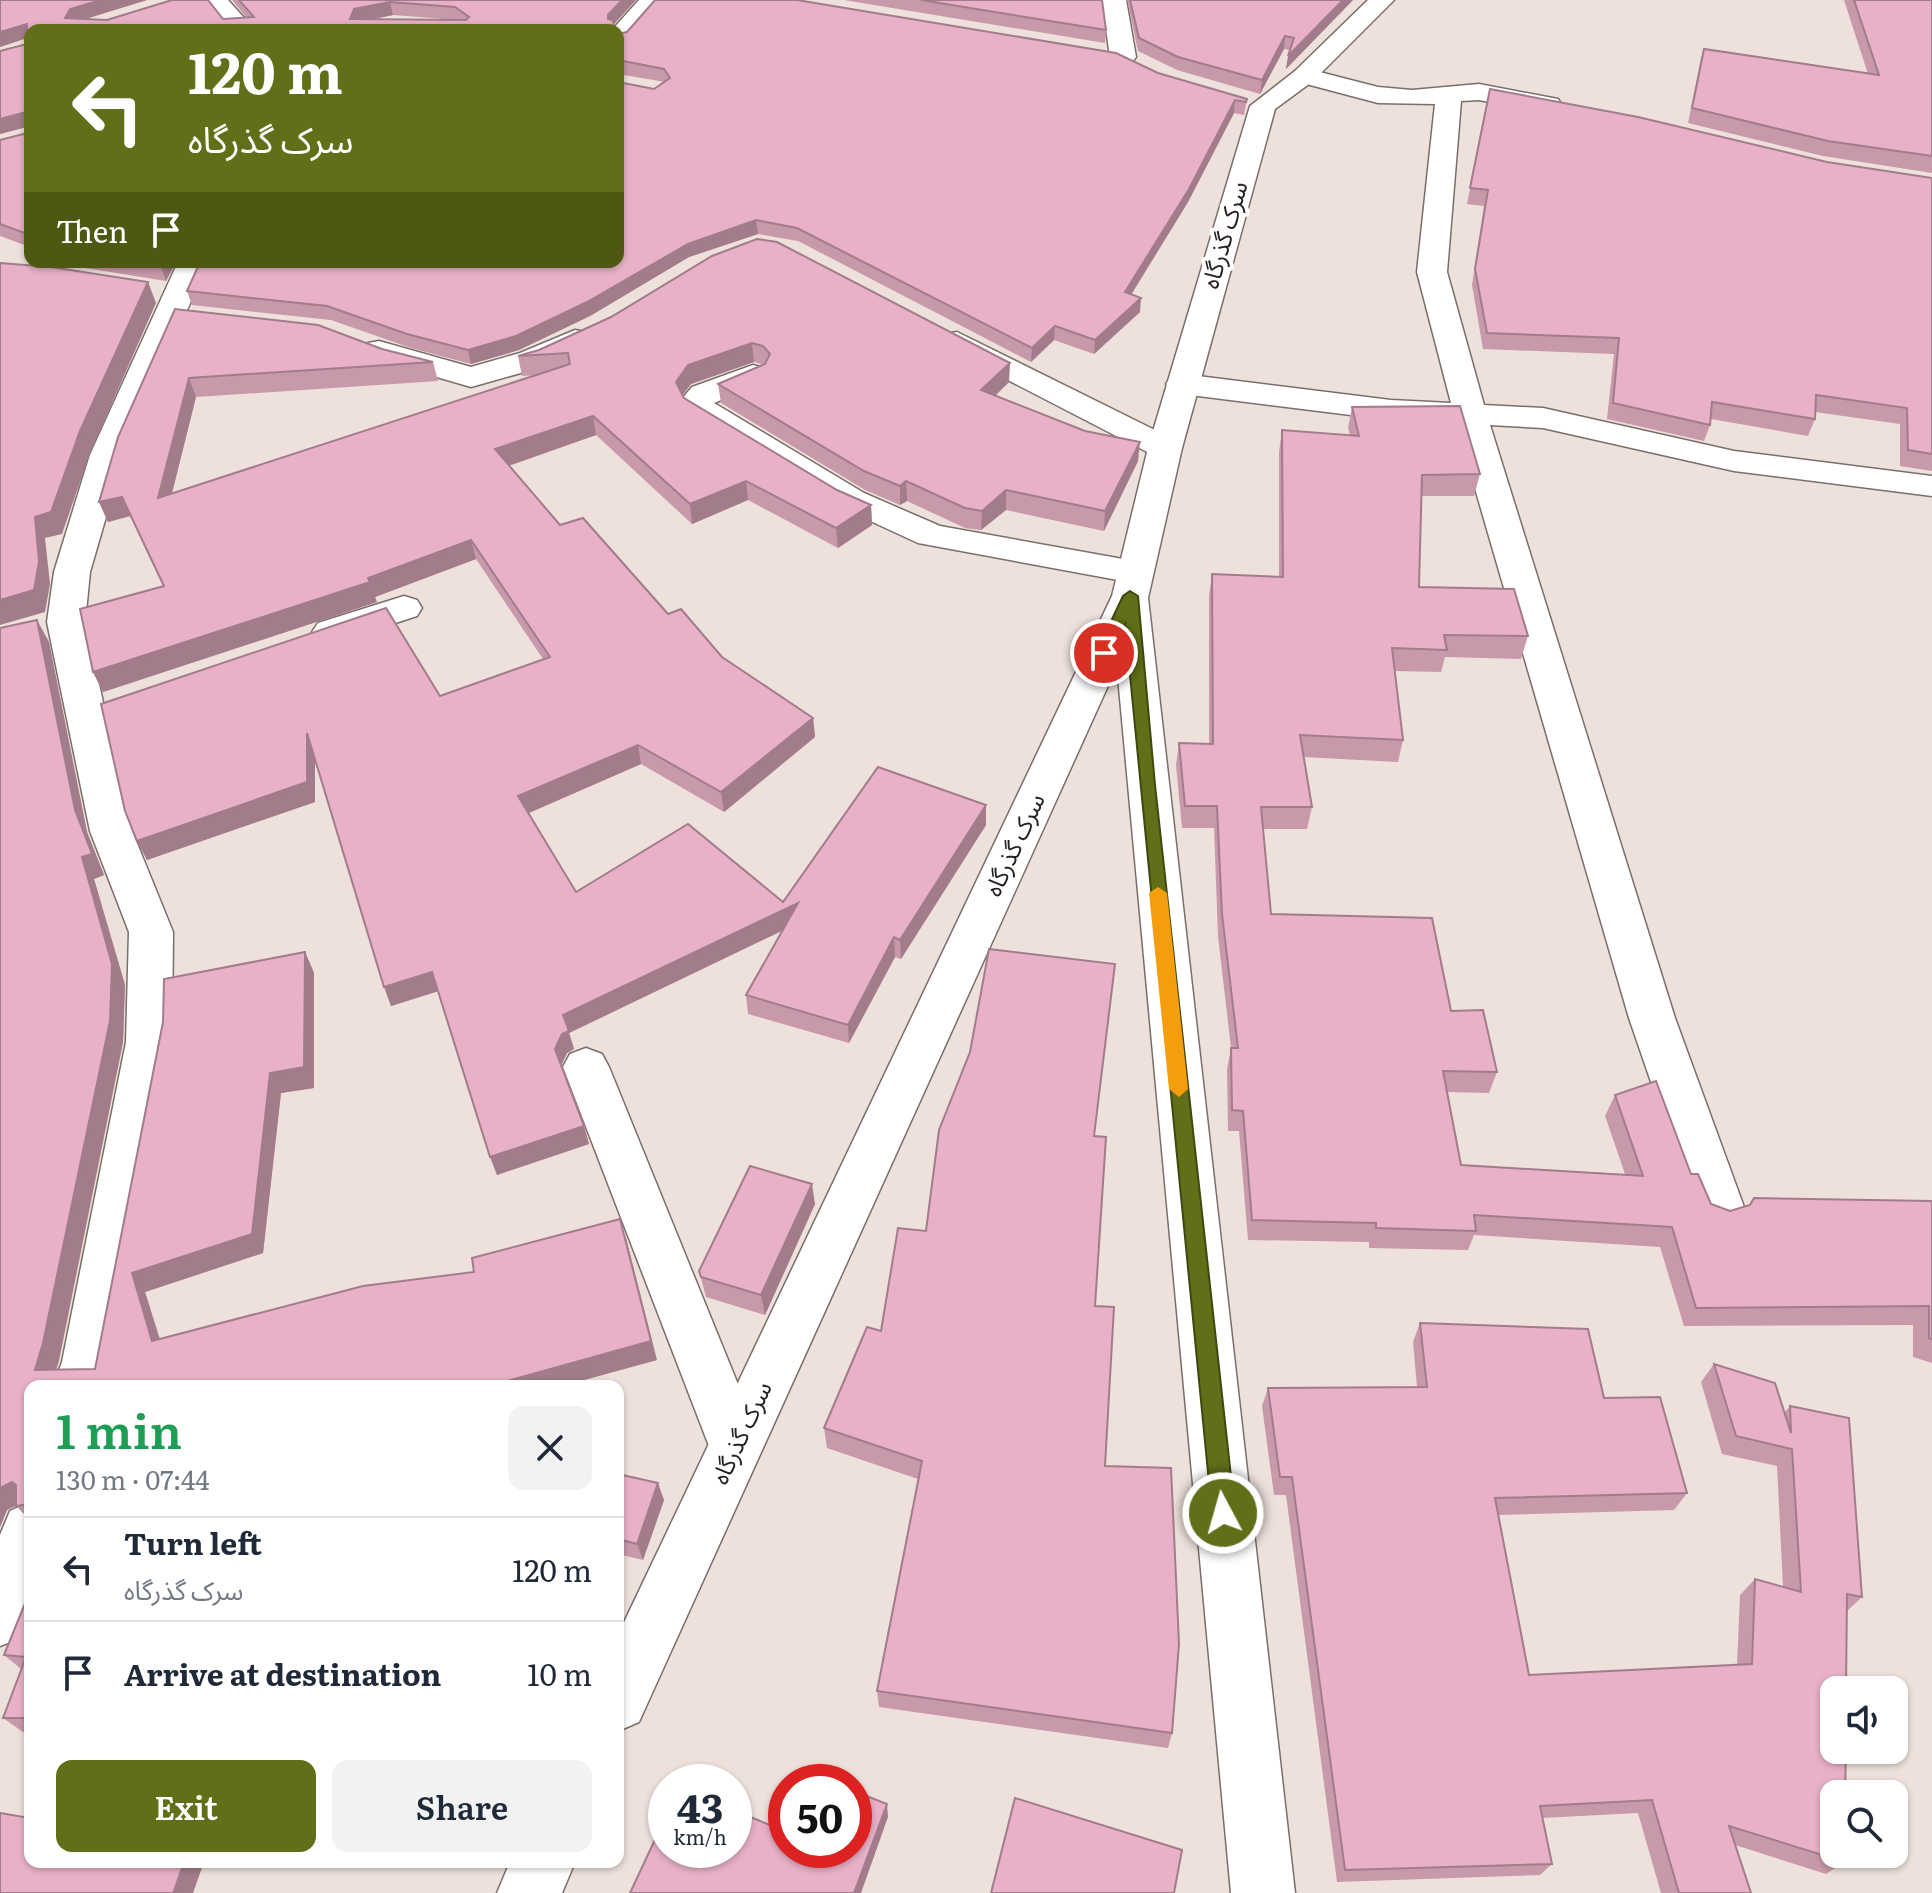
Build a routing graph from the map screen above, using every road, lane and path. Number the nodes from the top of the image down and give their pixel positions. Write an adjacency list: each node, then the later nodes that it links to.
1 (214, 0): 5 (street)
2 (652, 0): 6 (street)
3 (1114, 0): 7 (street)
4 (1382, 0): 8 (street, سرک گذرگاه)
5 (237, 24)
6 (624, 31)
7 (1091, 52)
8 (1304, 76): 9 (street); 16 (street, سرک گذرگاه)
9 (1449, 92): 10 (street); 17 (street)
10 (1572, 109)
11 (178, 296): 22 (street)
12 (602, 326): 14 (street)
13 (929, 326): 18 (street)
14 (358, 342)
15 (753, 375): 20 (street)
16 (1182, 384): 17 (street); 18 (street, سرک گذرگاه)
17 (1471, 417): 19 (street); 26 (street)
18 (1165, 448): 20 (street, سرک گذرگاه)
19 (1932, 486)
20 (1132, 584): 28 (street, سرک گذرگاه); 34 (street)
21 (404, 608): 24 (street)
22 (66, 622): 23 (street); 27 (street)
23 (26, 631)
24 (298, 643)
25 (586, 1067): 28 (street)
26 (1719, 1207)
27 (82, 1380)
28 (736, 1446): 31 (street, سرک گذرگاه)
29 (24, 1547): 30 (street)
30 (0, 1617)
31 (624, 1688)
32 (540, 1868): 33 (street)
33 (529, 1893)
34 (1263, 1893)

